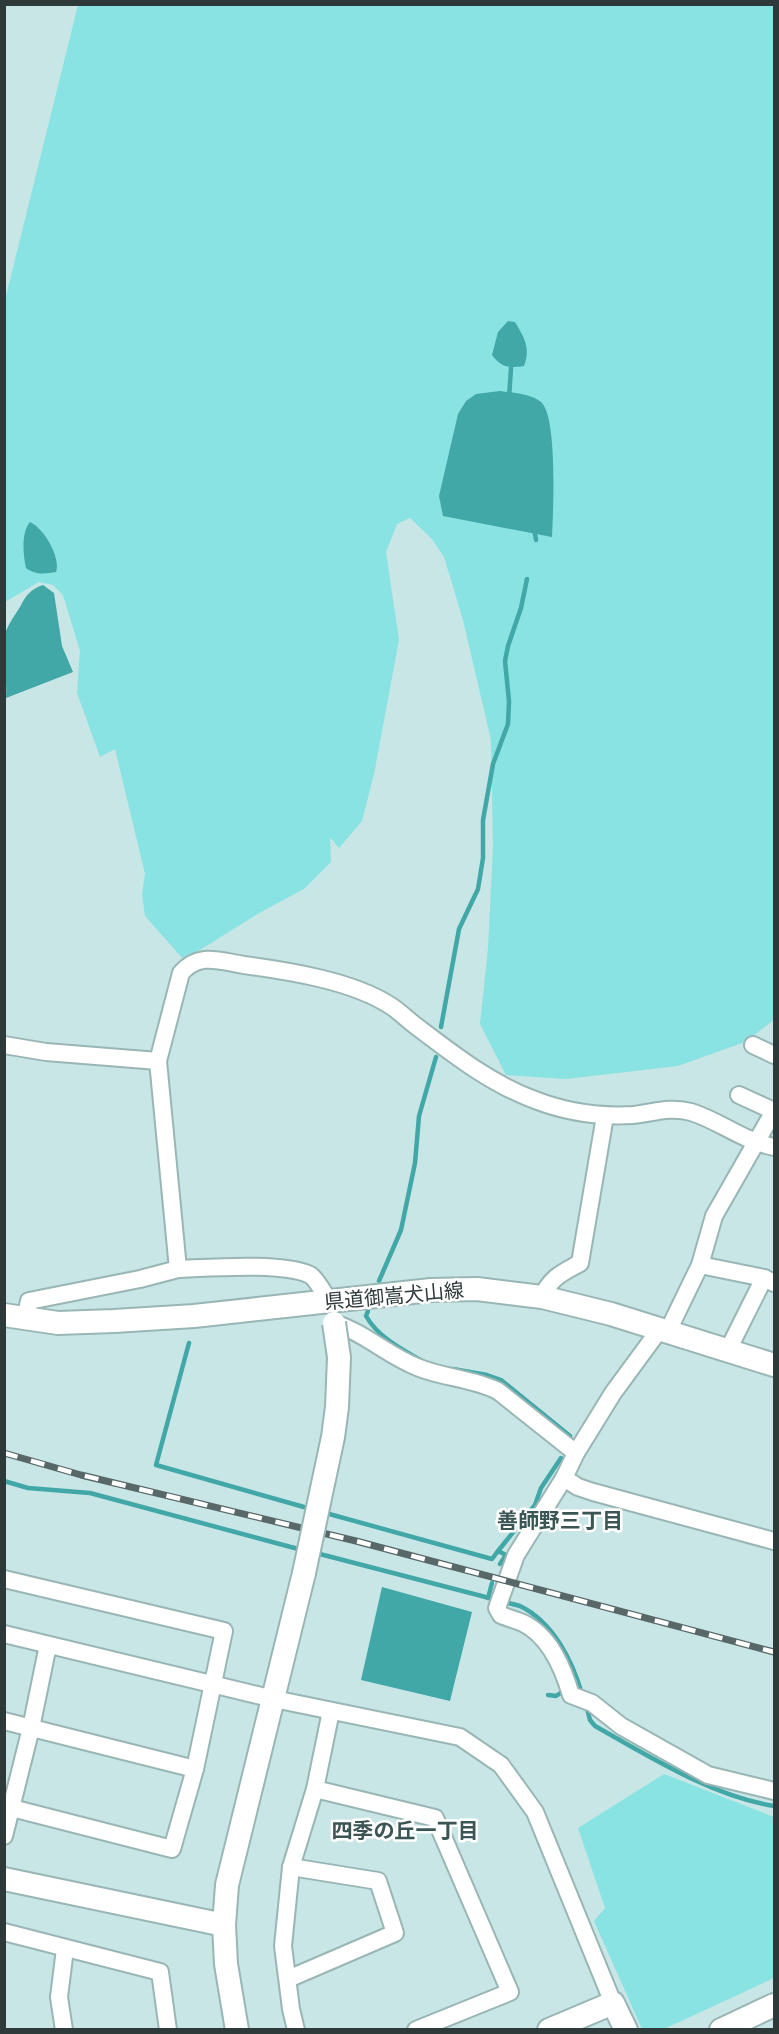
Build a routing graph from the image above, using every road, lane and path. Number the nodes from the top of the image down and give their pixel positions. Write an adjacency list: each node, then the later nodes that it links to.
1 (4, 1045): 4 (street)
2 (753, 1045): 3 (street)
3 (774, 1055)
4 (158, 1060): 6 (street); 10 (street)
5 (739, 1095): 7 (street)
6 (605, 1116): 7 (street); 12 (street)
7 (757, 1144): 8 (street); 9 (street)
8 (774, 1148)
9 (700, 1265): 11 (street); 15 (street)
10 (178, 1269): 13 (street); 14 (street)
11 (769, 1281): 16 (street)
12 (543, 1297): 13 (street, 県道御嵩犬山線); 15 (street, 県道御嵩犬山線)
13 (331, 1312): 14 (street, 県道御嵩犬山線); 18 (street); 25 (street, bridge)
14 (15, 1317)
15 (664, 1330): 16 (street, 県道御嵩犬山線); 18 (street)
16 (728, 1350): 17 (street, 県道御嵩犬山線)
17 (774, 1365)
18 (576, 1453): 19 (street)
19 (564, 1478): 20 (street); 31 (street)
20 (774, 1541)
21 (4, 1579): 24 (street)
22 (4, 1634): 23 (street)
23 (48, 1645): 24 (street); 28 (street)
24 (214, 1684): 25 (street); 29 (street)
25 (274, 1699): 26 (street); 36 (street)
26 (331, 1711): 30 (street); 40 (street)
27 (4, 1721): 28 (street)
28 (31, 1728): 29 (street); 32 (street)
29 (195, 1769): 32 (street)
30 (315, 1789): 34 (street); 46 (street)
31 (774, 1791)
32 (8, 1807): 33 (street)
33 (4, 1836)
34 (291, 1867): 39 (street); 39 (street)
35 (4, 1879): 36 (street)
36 (224, 1925): 44 (street)
37 (4, 1932): 38 (street)
38 (65, 1949): 42 (street); 43 (street)
39 (288, 1979): 45 (street)
40 (613, 2002): 47 (street); 48 (street)
41 (774, 2005): 49 (street)
42 (64, 2030)
43 (168, 2030)
44 (237, 2030)
45 (296, 2030)
46 (416, 2030)
47 (549, 2030)
48 (626, 2030)
49 (721, 2030)

